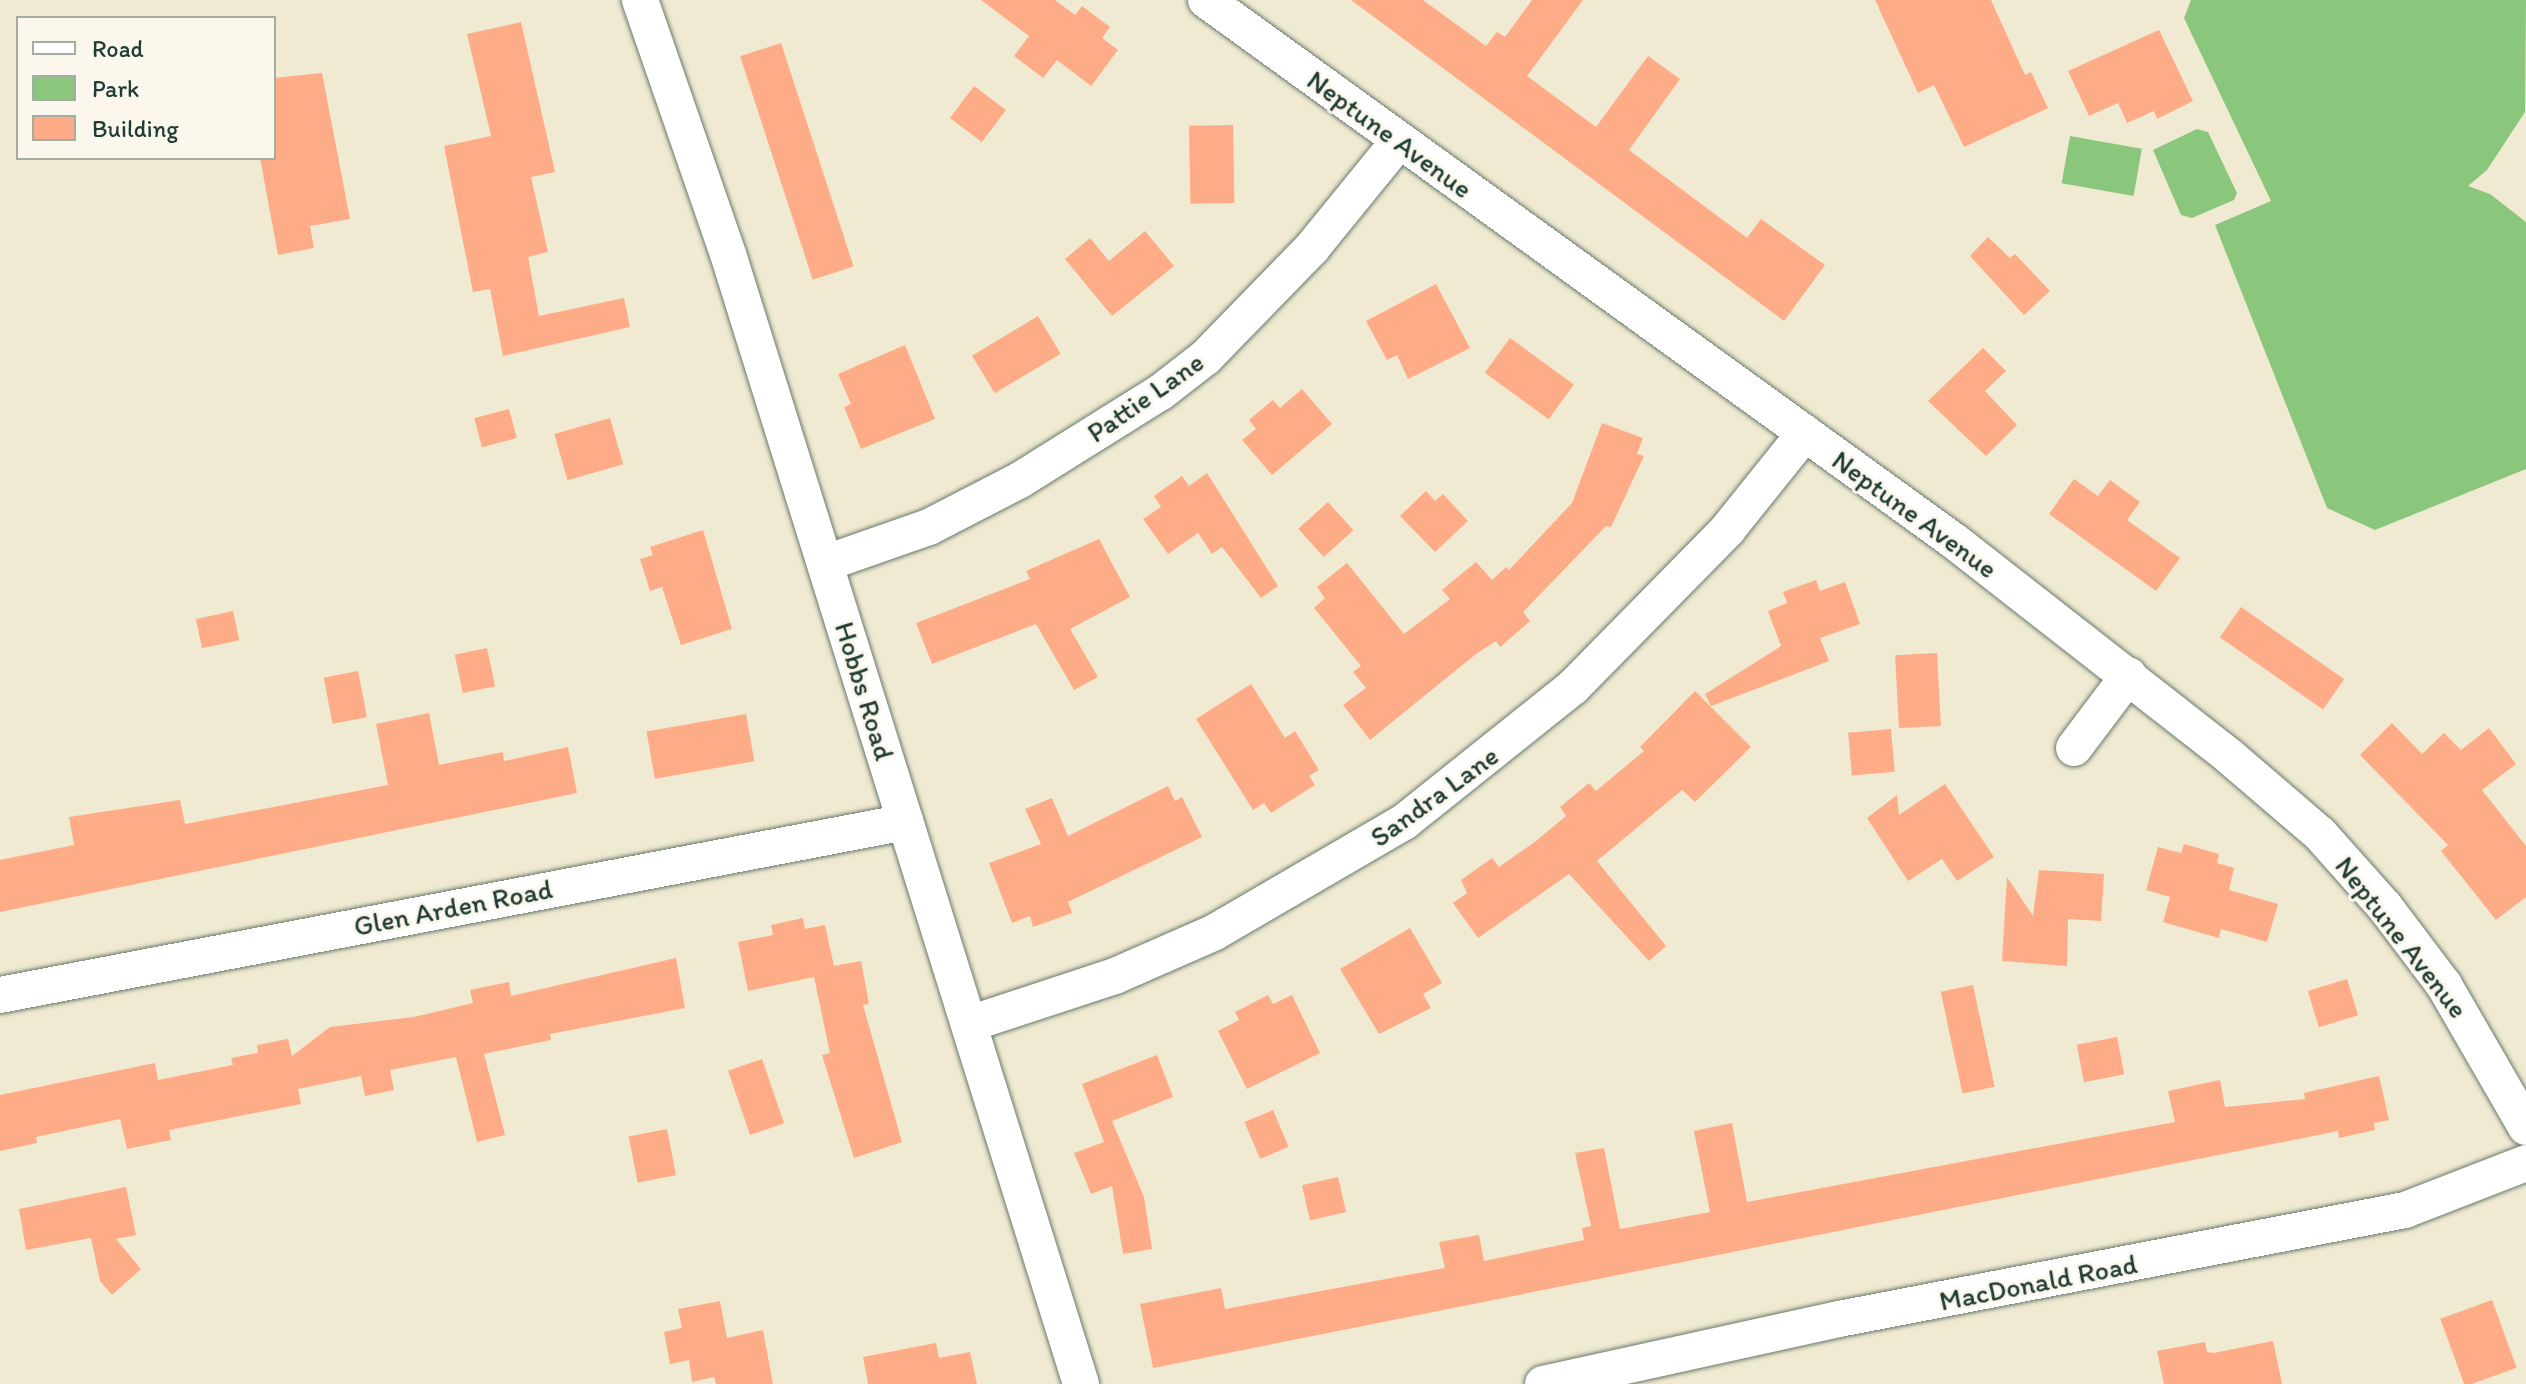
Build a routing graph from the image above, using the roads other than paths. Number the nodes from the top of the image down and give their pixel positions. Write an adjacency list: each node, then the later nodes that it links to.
1 (640, 0): 5 (street, Hobbs Road)
2 (1206, 0): 3 (street, Neptune Avenue)
3 (1399, 141): 4 (street, Neptune Avenue); 5 (street, Pattie Lane)
4 (1805, 433): 6 (street, Neptune Avenue); 10 (street, Sandra Lane)
5 (826, 563): 8 (street, Hobbs Road)
6 (2129, 675): 7 (street); 11 (street, Neptune Avenue)
7 (2074, 748)
8 (906, 822): 9 (street, Glen Arden Road); 10 (street, Hobbs Road)
9 (0, 995)
10 (969, 1024): 13 (street, Hobbs Road)
11 (2526, 1127)
12 (2526, 1163): 14 (street, MacDonald Road)
13 (1081, 1384)
14 (1543, 1384)

